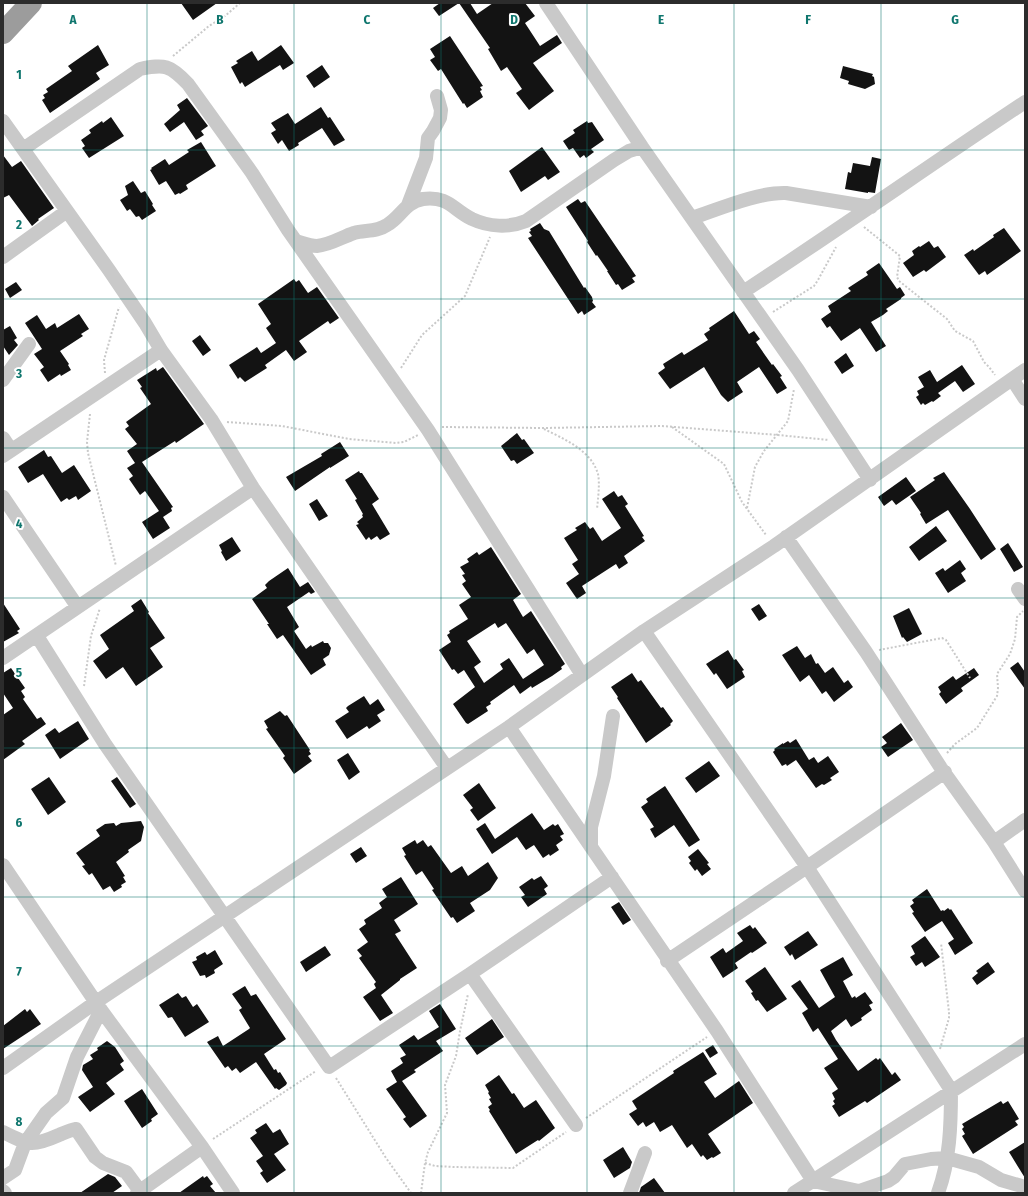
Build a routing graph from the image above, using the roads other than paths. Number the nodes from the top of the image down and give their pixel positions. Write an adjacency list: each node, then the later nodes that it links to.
1 (31, 3): 3 (highway)
2 (546, 3): 7 (street)
3 (3, 33)
4 (437, 96): 9 (street)
5 (1025, 102): 10 (street)
6 (3, 121): 8 (street)
7 (642, 147): 9 (street); 12 (street)
8 (23, 150): 11 (street); 13 (street)
9 (408, 205): 13 (street)
10 (871, 207): 12 (street); 15 (street)
11 (67, 211): 14 (street); 17 (street)
12 (692, 218): 15 (street)
13 (296, 241): 32 (street)
14 (3, 257)
15 (743, 292): 24 (street)
16 (29, 344): 19 (street)
17 (161, 350): 23 (street); 25 (street)
18 (1025, 370): 20 (street)
19 (3, 380)
20 (1007, 383): 21 (street); 24 (street)
21 (1025, 399)
22 (3, 438): 23 (street)
23 (7, 453)
24 (870, 480): 27 (street)
25 (253, 488): 28 (street); 35 (street)
26 (3, 497): 28 (street)
27 (786, 537): 29 (street); 36 (street)
28 (77, 606): 30 (street)
29 (644, 631): 32 (street); 41 (street)
30 (36, 636): 31 (street); 44 (street)
31 (3, 658)
32 (582, 675): 34 (street)
33 (614, 716): 39 (street)
34 (509, 727): 35 (street); 39 (street)
35 (447, 768): 44 (street)
36 (943, 770): 38 (street); 41 (street)
37 (1025, 820): 38 (street)
38 (994, 842): 43 (street)
39 (591, 846): 42 (street)
40 (3, 865): 47 (street)
41 (807, 867): 45 (street); 50 (street)
42 (612, 877): 45 (street); 46 (street)
43 (1025, 890)
44 (225, 916): 46 (street); 47 (street)
45 (667, 961): 58 (street)
46 (471, 975): 51 (street)
47 (98, 1006): 49 (street); 53 (street); 54 (street)
48 (1025, 1044): 50 (street)
49 (3, 1068)
50 (951, 1090): 56 (street); 58 (street)
51 (576, 1125)
52 (3, 1132): 53 (street)
53 (25, 1143): 57 (street); 61 (street)
54 (202, 1147): 61 (street); 63 (street)
55 (645, 1153): 64 (street)
56 (947, 1158): 58 (street); 59 (street); 66 (street)
57 (3, 1178)
58 (811, 1186): 65 (street)
59 (1025, 1187)
60 (3, 1191): 62 (street)
61 (138, 1192)
62 (5, 1193)
63 (234, 1193)
64 (630, 1193)
65 (794, 1193)
66 (938, 1193)

